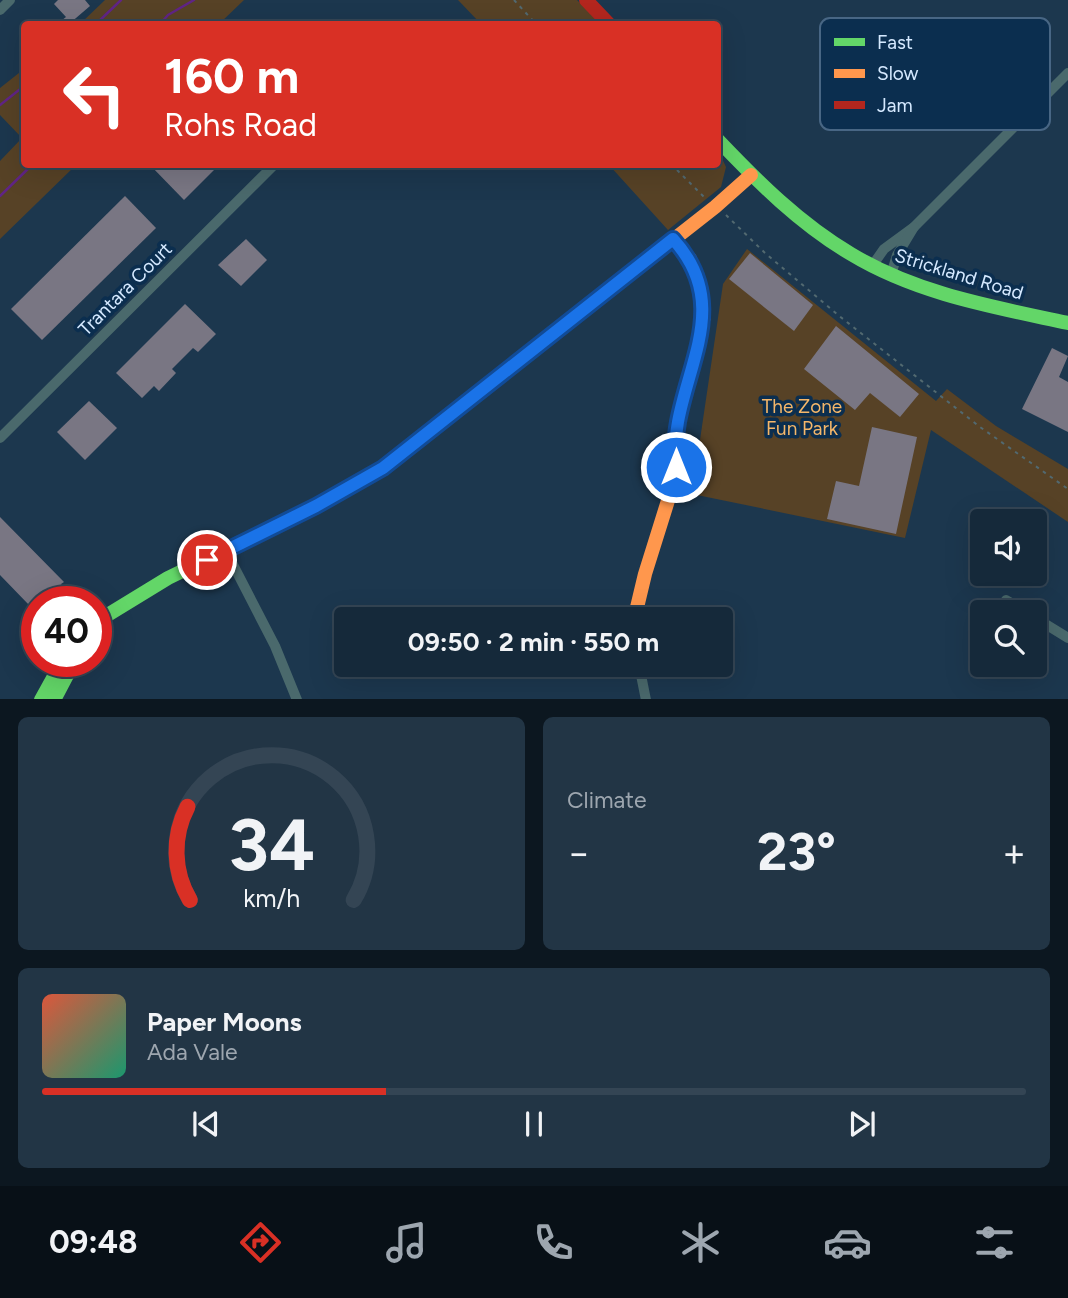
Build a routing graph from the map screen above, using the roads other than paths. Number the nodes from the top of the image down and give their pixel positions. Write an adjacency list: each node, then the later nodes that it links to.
1 (10, 0): 3 (street)
2 (586, 0): 4 (main road)
3 (0, 10)
4 (606, 21)
5 (1068, 73): 6 (street)
6 (1050, 91)
7 (1011, 130): 11 (street)
8 (721, 143): 10 (main road, Strickland Road)
9 (271, 168): 16 (street, Trantara Court)
10 (751, 175): 12 (main road); 13 (main road, Strickland Road)
11 (914, 227): 13 (street); 14 (street)
12 (673, 239): 17 (main road); 19 (main road)
13 (872, 266): 14 (main road, Strickland Road)
14 (891, 275): 15 (main road, Strickland Road)
15 (1068, 323)
16 (0, 438)
17 (226, 551): 18 (main road); 29 (street)
18 (131, 599): 20 (main road); 21 (main road)
19 (637, 607)
20 (112, 611)
21 (112, 617)
22 (1047, 625): 23 (street)
23 (1068, 639)
24 (53, 677): 27 (main road)
25 (66, 677): 28 (main road)
26 (641, 677): 30 (street)
27 (41, 699)
28 (54, 699)
29 (297, 699)
30 (646, 699)

